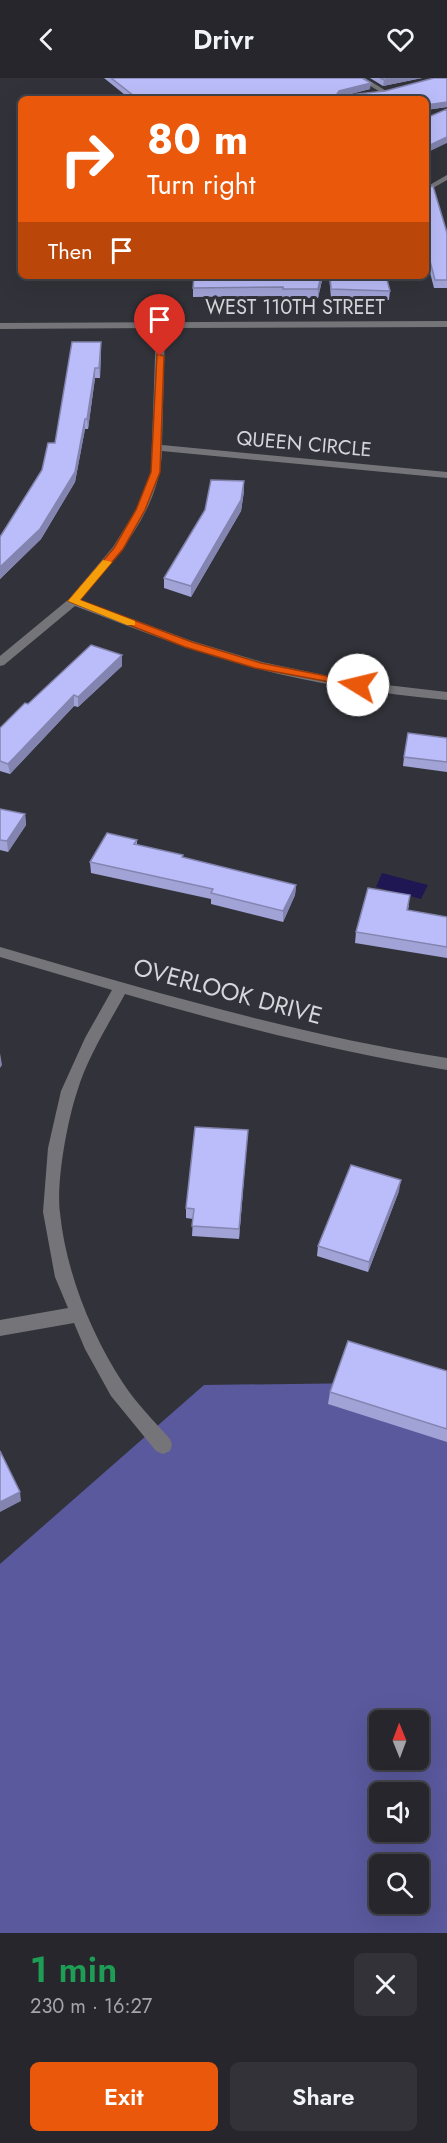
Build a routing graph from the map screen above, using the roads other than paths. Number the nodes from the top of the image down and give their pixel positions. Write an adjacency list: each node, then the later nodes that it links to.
1 (360, 78): 3 (street)
2 (393, 90): 3 (street)
3 (384, 92): 4 (street)
4 (371, 94)
5 (447, 177): 6 (street)
6 (429, 188)
7 (447, 324): 8 (street, WEST 110TH STREET)
8 (161, 325): 9 (street, WEST 110TH STREET); 10 (street)
9 (0, 326)
10 (158, 448): 11 (street, QUEEN CIRCLE); 12 (street)
11 (447, 475)
12 (73, 601): 13 (street); 14 (street)
13 (0, 662)
14 (447, 696)
15 (0, 952): 16 (street, OVERLOOK DRIVE)
16 (121, 987): 17 (street, OVERLOOK DRIVE); 18 (street)
17 (447, 1064)
18 (79, 1314): 19 (street); 20 (street)
19 (0, 1328)
20 (163, 1445)

